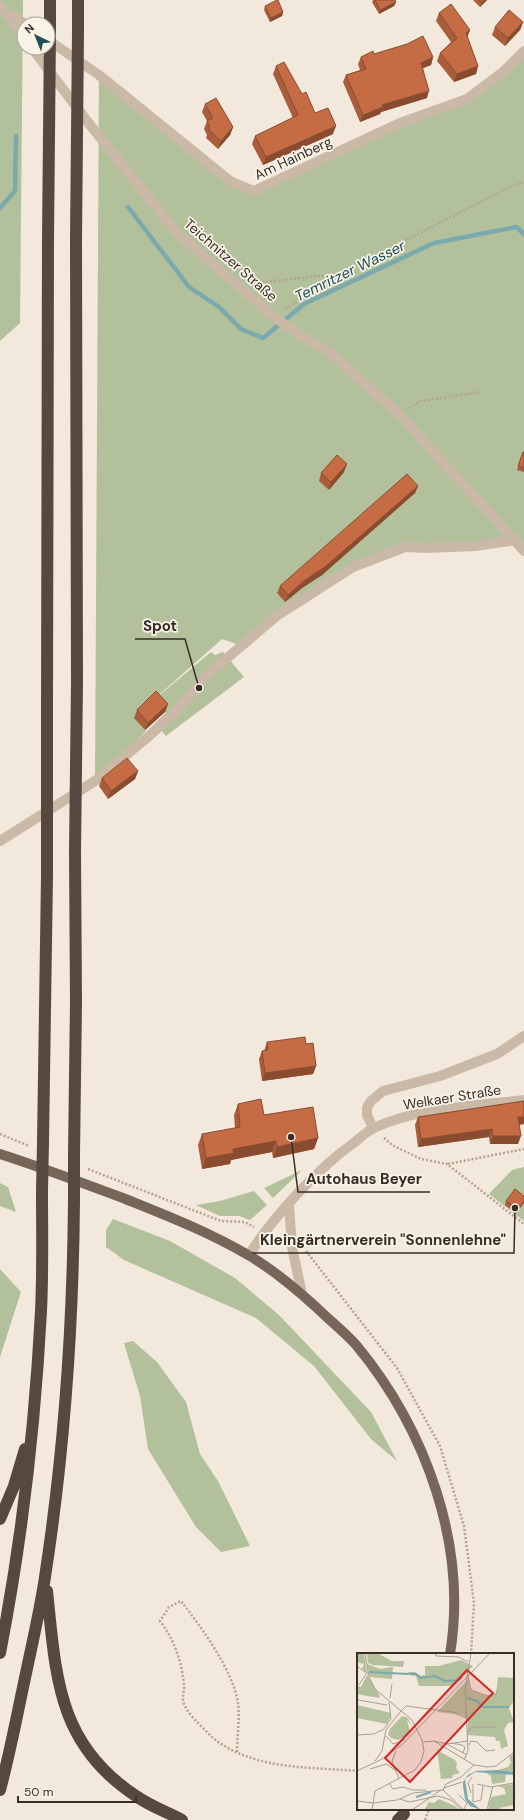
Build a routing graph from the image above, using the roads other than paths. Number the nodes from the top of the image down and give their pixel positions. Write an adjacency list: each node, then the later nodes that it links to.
1 (50, 0): 4 (highway)
2 (78, 0): 23 (highway, bridge)
3 (1, 7): 5 (street); 6 (street)
4 (50, 16)
5 (16, 18)
6 (16, 27)
7 (56, 42): 8 (street, Am Hainberg)
8 (524, 51)
9 (38, 56): 11 (street, Teichnitzer Straße)
10 (49, 56): 21 (highway, bridge)
11 (516, 540): 12 (street, Teichnitzer Straße); 13 (street)
12 (524, 551)
13 (0, 841)
14 (524, 1036): 16 (street)
15 (524, 1100): 16 (street, Welkaer Straße)
16 (373, 1128): 18 (street, Welkaer Straße)
17 (0, 1154): 19 (main road)
18 (289, 1205): 19 (street, Welkaer Straße); 20 (street)
19 (249, 1255): 20 (main road)
20 (302, 1294): 24 (main road)
21 (34, 1419): 22 (highway); 25 (highway)
22 (0, 1519)
23 (45, 1578): 26 (highway); 27 (highway)
24 (450, 1653)
25 (0, 1654)
26 (0, 1790)
27 (182, 1820)

